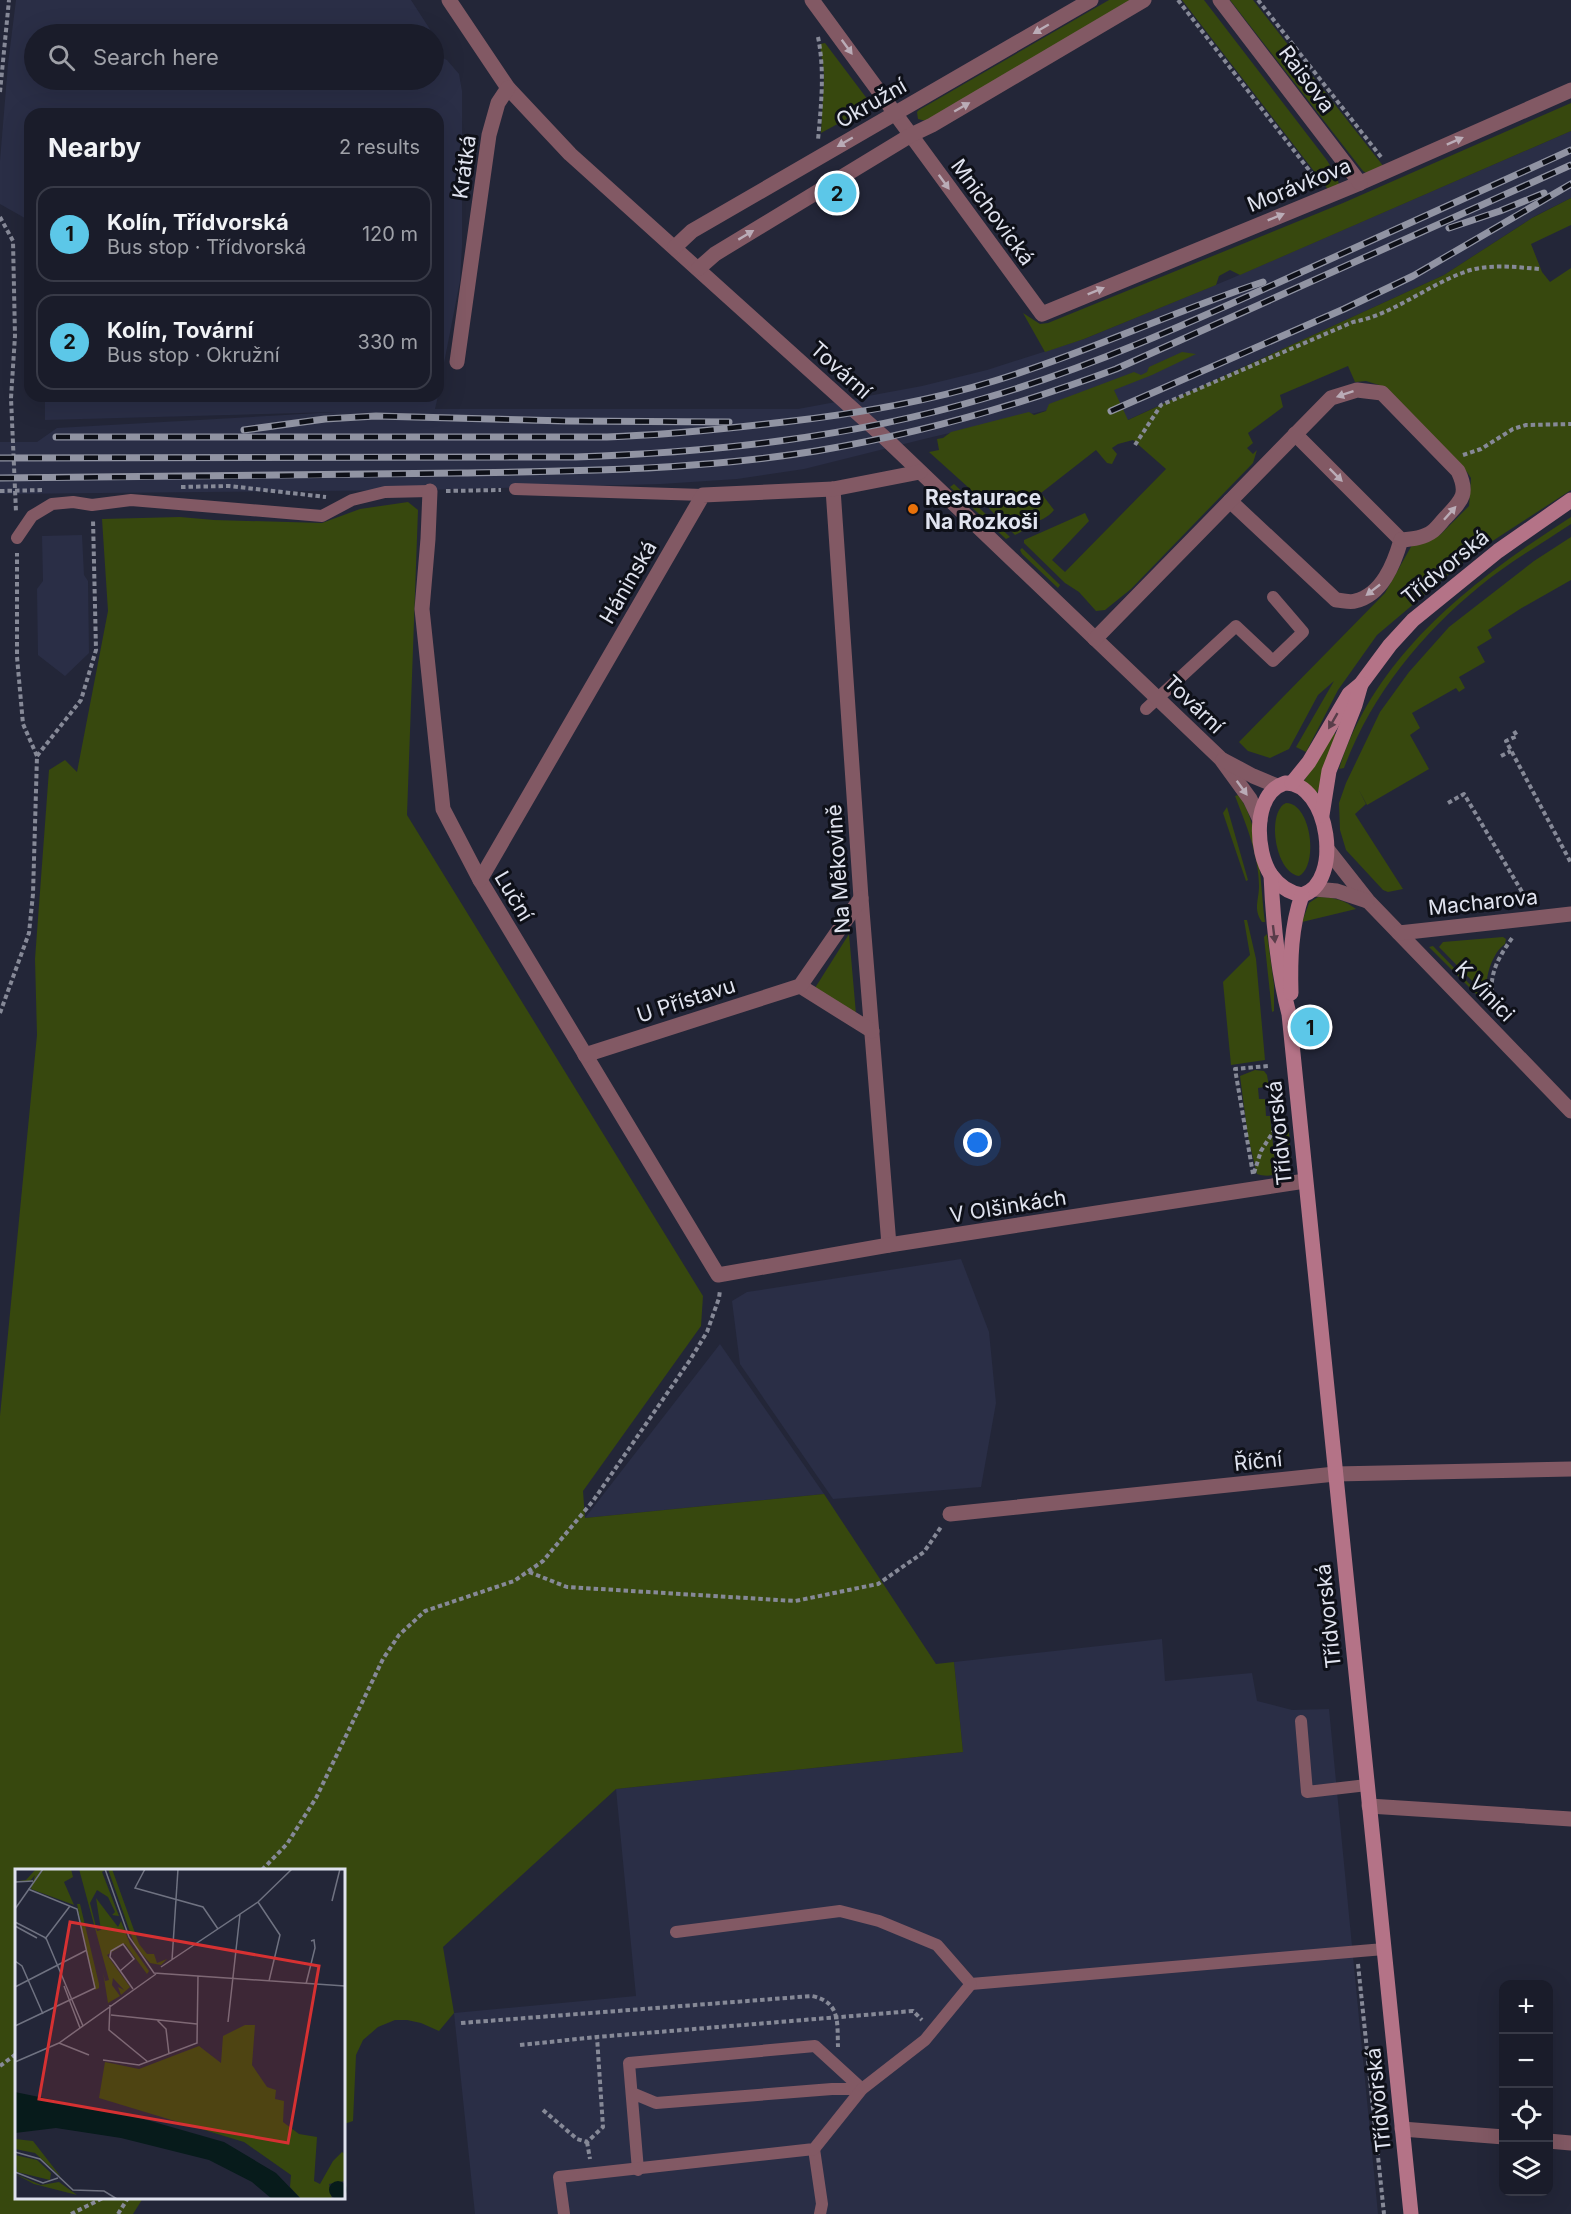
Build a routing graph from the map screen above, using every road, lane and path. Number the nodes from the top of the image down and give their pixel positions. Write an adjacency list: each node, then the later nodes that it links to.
1 (9, 0): 12 (path)
2 (448, 0): 10 (street, Tovární)
3 (812, 0): 13 (street, Mnichovická, one-way to 13)
4 (1091, 0): 13 (street, Okružní, one-way to 13)
5 (1144, 0): 14 (street, one-way to 5)
6 (1178, 0): 18 (path)
7 (1220, 0): 17 (street, Raisova)
8 (1258, 0): 16 (path)
9 (814, 29): 15 (path)
10 (508, 88): 20 (street, Tovární); 24 (street, Krátká)
11 (1571, 90): 16 (street, Morávkova, one-way to 11)
12 (0, 92)
13 (895, 113): 14 (street, Mnichovická); 20 (street, Okružní, one-way to 20)
14 (911, 135): 21 (street, one-way to 14); 23 (street, Mnichovická, one-way to 23)
15 (818, 144)
16 (1391, 169): 17 (street, Morávkova)
17 (1360, 183): 18 (street, Morávkova)
18 (1328, 196): 23 (street, Morávkova, one-way to 18)
19 (0, 217): 39 (path)
20 (675, 247): 21 (street, Tovární)
21 (699, 268): 29 (street, Tovární)
22 (1540, 269): 27 (path)
23 (1042, 314)
24 (457, 362)
25 (1571, 424): 28 (path)
26 (1294, 434): 28 (street, one-way to 26); 37 (street); 40 (street, one-way to 40)
27 (1135, 445)
28 (1448, 459): 40 (street, one-way to 28)
29 (920, 472): 32 (street); 42 (street, Tovární)
30 (229, 486): 35 (path)
31 (515, 489): 33 (path); 34 (lane)
32 (833, 489): 34 (street); 60 (street, Na Měkovině)
33 (430, 491): 35 (lane); 58 (street, Luční)
34 (703, 495): 58 (street, Háninská)
35 (352, 500): 38 (lane)
36 (1571, 500): 43 (main road, Třídvorská)
37 (1230, 501): 40 (street, one-way to 37); 42 (street)
38 (92, 505): 39 (lane); 48 (path)
39 (17, 538): 48 (path)
40 (1401, 540)
41 (1273, 597): 44 (lane)
42 (1095, 639): 44 (street, Tovární)
43 (1361, 684): 51 (main road, Třídvorská, one-way to 51); 53 (main road, Třídvorská)
44 (1156, 698): 45 (lane); 50 (street, Tovární)
45 (1146, 709)
46 (1514, 731): 47 (path)
47 (1511, 751): 49 (path); 56 (path)
48 (37, 756): 68 (path)
49 (1501, 756)
50 (1221, 759): 51 (street, Tovární); 54 (street, Tovární, one-way to 54)
51 (1284, 784): 53 (main road); 54 (main road)
52 (1448, 802): 62 (path)
53 (1322, 815): 55 (main road)
54 (1260, 820): 57 (main road)
55 (1327, 849): 59 (main road); 61 (street, K Vinici)
56 (1571, 863)
57 (1271, 875): 59 (main road); 69 (main road, Třídvorská, one-way to 69)
58 (480, 880): 71 (street, Luční)
59 (1309, 892): 61 (street, K Vinici); 69 (main road, Třídvorská)
60 (861, 898): 66 (street); 70 (street, Na Měkovině)
61 (1368, 901): 65 (street, K Vinici)
62 (1529, 903)
63 (1571, 914): 65 (street, Macharova)
64 (1520, 932): 67 (path)
65 (1400, 933): 73 (street, K Vinici)
66 (800, 986): 70 (street); 71 (street, U Přístavu)
67 (1494, 1009)
68 (0, 1013)
69 (1289, 1014): 75 (main road, Třídvorská)
70 (872, 1031): 76 (street, Na Měkovině)
71 (585, 1054): 77 (street, Luční)
72 (1268, 1066): 74 (path)
73 (1571, 1111)
74 (1275, 1129)
75 (1305, 1181): 76 (street, V Olšinkách); 79 (main road, Třídvorská)
76 (889, 1245): 77 (street, V Olšinkách)
77 (718, 1275): 81 (path)
78 (1571, 1469): 79 (street, Říční)
79 (1335, 1474): 80 (street, Říční); 83 (main road, Třídvorská)
80 (951, 1514): 81 (path)
81 (529, 1572): 86 (path)
82 (1301, 1721): 83 (lane)
83 (1367, 1785): 84 (main road, Třídvorská)
84 (1369, 1806): 85 (street); 88 (main road, Třídvorská)
85 (1571, 1819)
86 (263, 1869)
87 (676, 1932): 90 (lane)
88 (1384, 1949): 89 (lane); 99 (main road, Třídvorská)
89 (1357, 1951): 90 (lane); 111 (path)
90 (971, 1984): 97 (lane)
91 (460, 2023): 96 (path)
92 (597, 2037): 93 (path)
93 (520, 2045)
94 (15, 2055): 95 (path)
95 (0, 2066)
96 (840, 2069): 97 (lane); 98 (lane)
97 (862, 2089): 98 (lane); 103 (lane)
98 (632, 2093): 104 (lane)
99 (1402, 2130): 100 (street); 112 (main road, Třídvorská)
100 (1499, 2137)
101 (1553, 2141): 102 (street)
102 (1571, 2143)
103 (813, 2149): 104 (lane); 110 (lane)
104 (638, 2170): 109 (lane)
105 (101, 2199): 107 (path)
106 (127, 2199): 108 (path)
107 (71, 2214)
108 (118, 2214)
109 (564, 2214)
110 (820, 2214)
111 (1384, 2214)
112 (1411, 2214)

